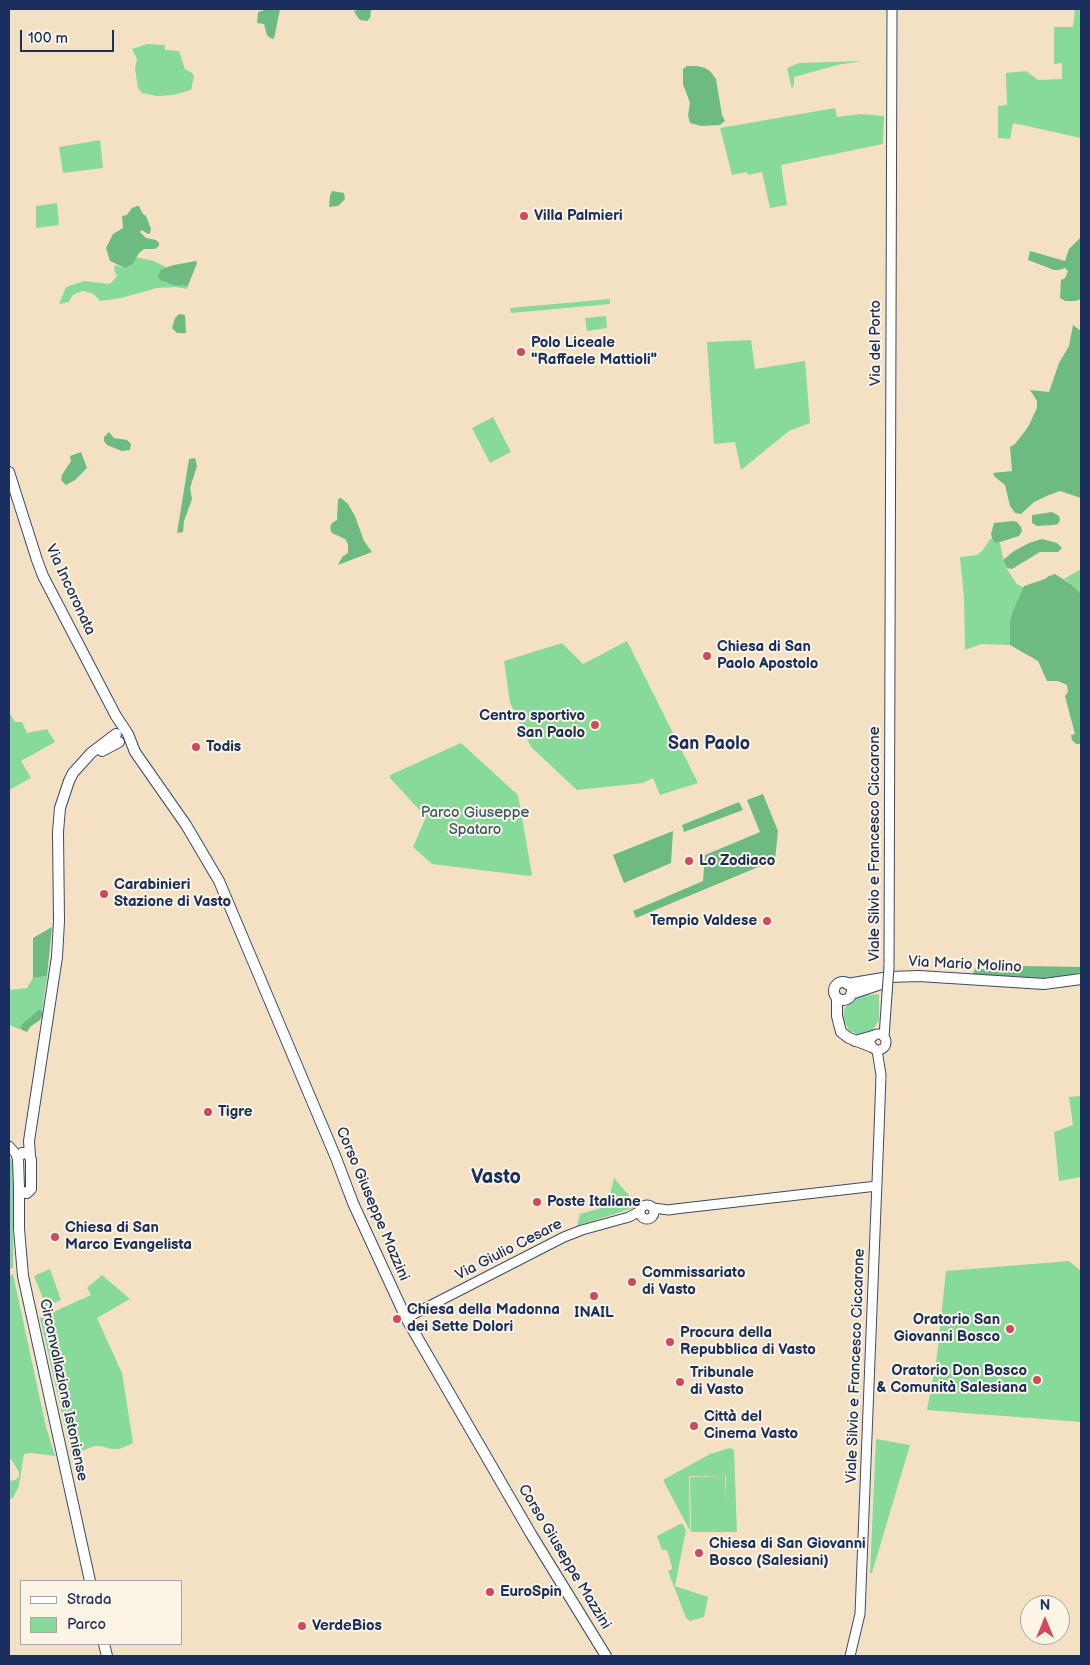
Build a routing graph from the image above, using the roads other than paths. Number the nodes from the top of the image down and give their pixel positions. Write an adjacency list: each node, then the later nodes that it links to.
1 (892, 9): 3 (street, Via del Porto)
2 (9, 472): 4 (main road, Via Incoronata)
3 (890, 678): 9 (street, Viale Silvio e Francesco Ciccarone, bridge)
4 (121, 736): 10 (main road); 12 (main road, Corso Giuseppe Mazzini)
5 (1081, 978): 6 (main road, Via Mario Molino)
6 (847, 984): 8 (main road); 8 (main road)
7 (1081, 985): 8 (main road, Via Mario Molino)
8 (845, 997): 9 (main road)
9 (878, 1042): 11 (street, Viale Silvio e Francesco Ciccarone)
10 (19, 1153): 13 (main road, Circonvallazione Istoniense)
11 (877, 1186): 12 (street, Via Giulio Cesare); 15 (street, Viale Silvio e Francesco Ciccarone)
12 (406, 1318): 14 (main road, Corso Giuseppe Mazzini)
13 (90, 1580)
14 (606, 1656)
15 (850, 1656)

